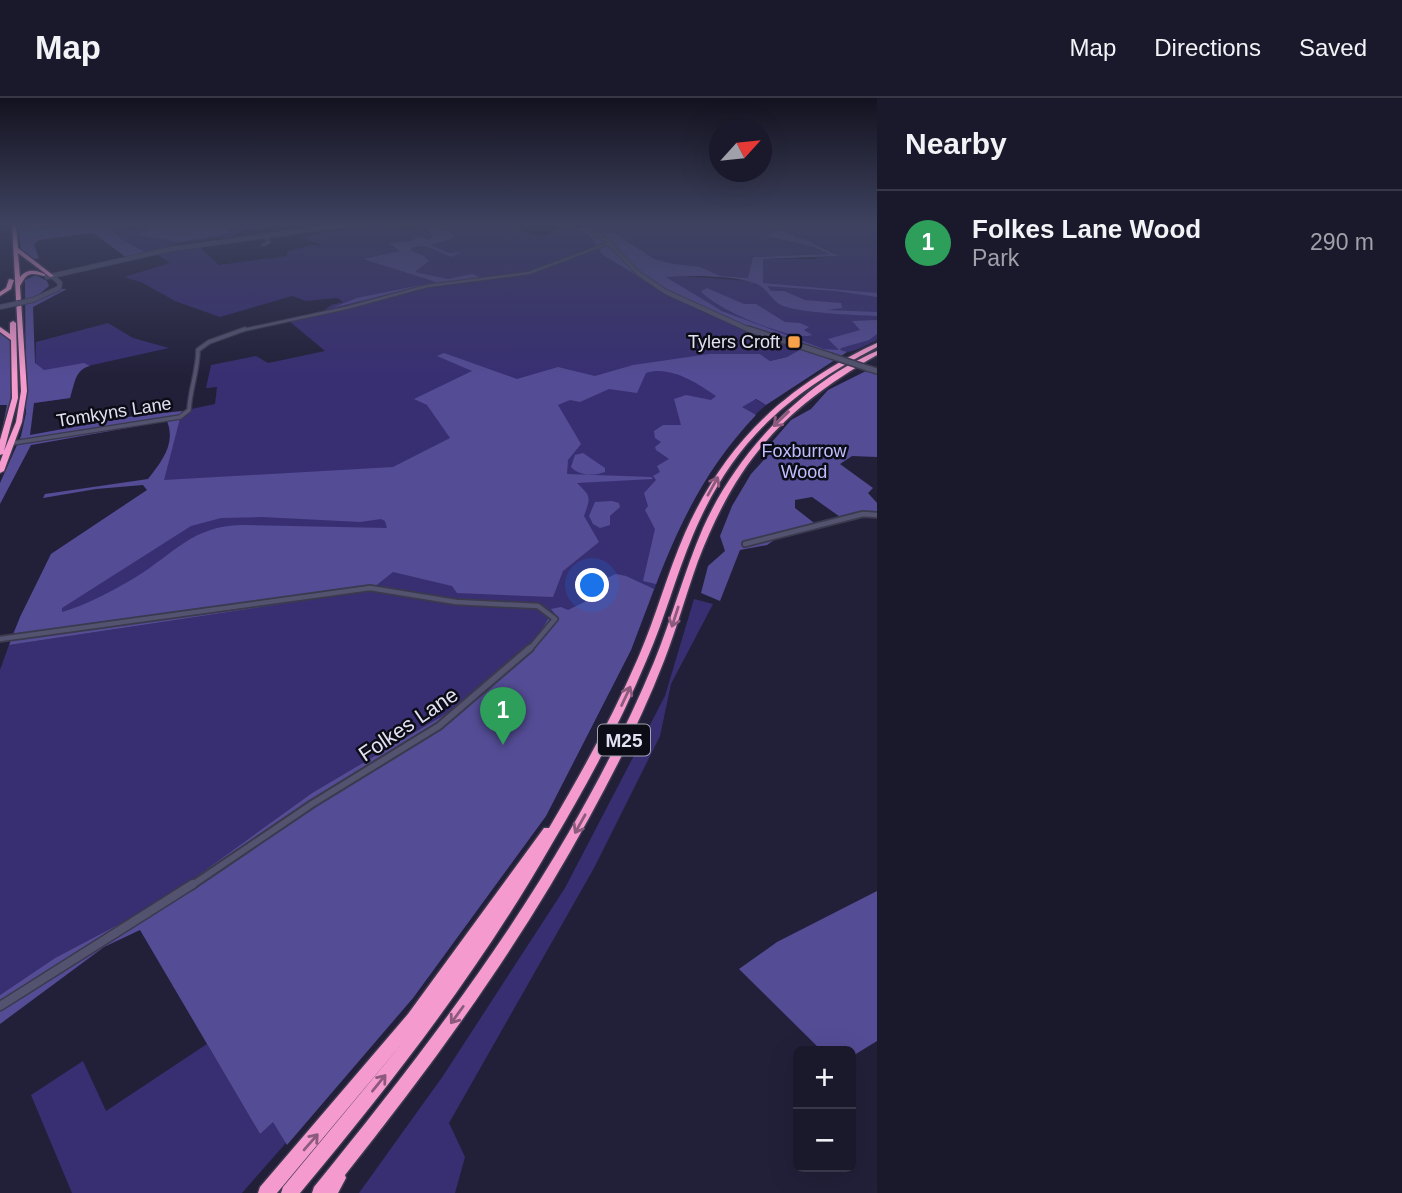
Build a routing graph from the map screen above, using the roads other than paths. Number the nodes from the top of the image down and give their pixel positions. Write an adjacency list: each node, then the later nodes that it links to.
1 (11, 275): 10 (highway)
2 (17, 275): 11 (highway)
3 (24, 275): 11 (highway)
4 (47, 275): 9 (highway)
5 (50, 275): 9 (highway)
6 (61, 275): 9 (street)
7 (514, 275): 19 (street, Tomkyns Lane)
8 (641, 275): 18 (street, bridge)
9 (53, 277): 13 (street, bridge)
10 (11, 280): 12 (highway); 15 (highway)
11 (18, 291): 19 (highway)
12 (0, 294)
13 (0, 307)
14 (0, 329): 15 (highway)
15 (14, 340): 20 (highway)
16 (877, 345): 26 (highway, M25, one-way to 16)
17 (877, 353): 28 (highway, M25, one-way to 28)
18 (877, 371)
19 (13, 443): 22 (highway)
20 (2, 444): 21 (highway)
21 (0, 453)
22 (0, 471)
23 (877, 515): 24 (street)
24 (745, 544)
25 (0, 639): 27 (street, Folkes Lane)
26 (559, 821): 29 (highway, M25, one-way to 26); 30 (highway, M25, one-way to 26)
27 (0, 1006)
28 (363, 1139): 31 (highway, M25); 32 (highway, M25)
29 (266, 1193)
30 (289, 1193)
31 (320, 1193)
32 (329, 1193)

